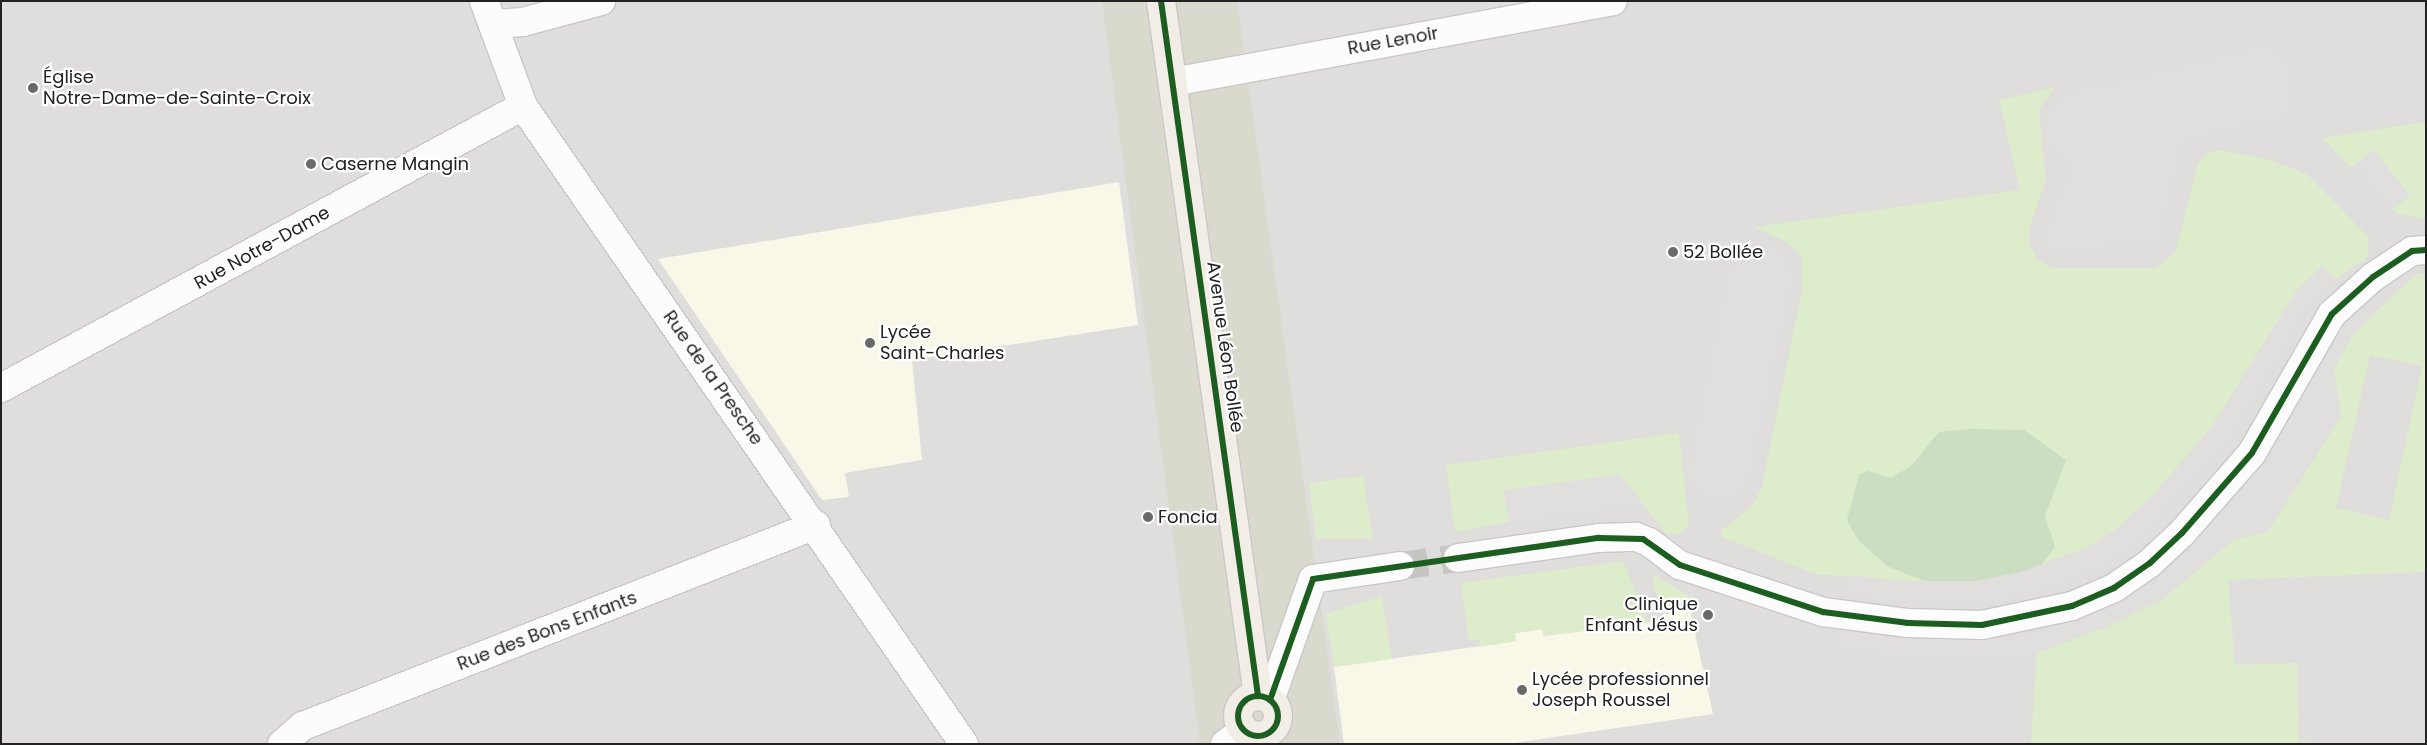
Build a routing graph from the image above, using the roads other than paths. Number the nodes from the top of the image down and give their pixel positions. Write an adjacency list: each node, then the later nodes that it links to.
1 (601, 1): 4 (street)
2 (1162, 1): 5 (main road, Avenue Léon Bollée)
3 (1614, 1): 5 (street, Rue Lenoir)
4 (490, 13): 6 (street, Rue de la Presche)
5 (1173, 82): 12 (main road, Avenue Léon Bollée)
6 (523, 106): 8 (street, Rue Notre-Dame); 9 (street, Rue de la Presche)
7 (2426, 250): 10 (street)
8 (1, 388)
9 (816, 526): 14 (street, Rue des Bons Enfants); 15 (street, Rue de la Presche)
10 (1458, 558)
11 (1400, 566): 12 (street)
12 (1264, 698): 13 (main road)
13 (1249, 739)
14 (282, 744)
15 (964, 744)

